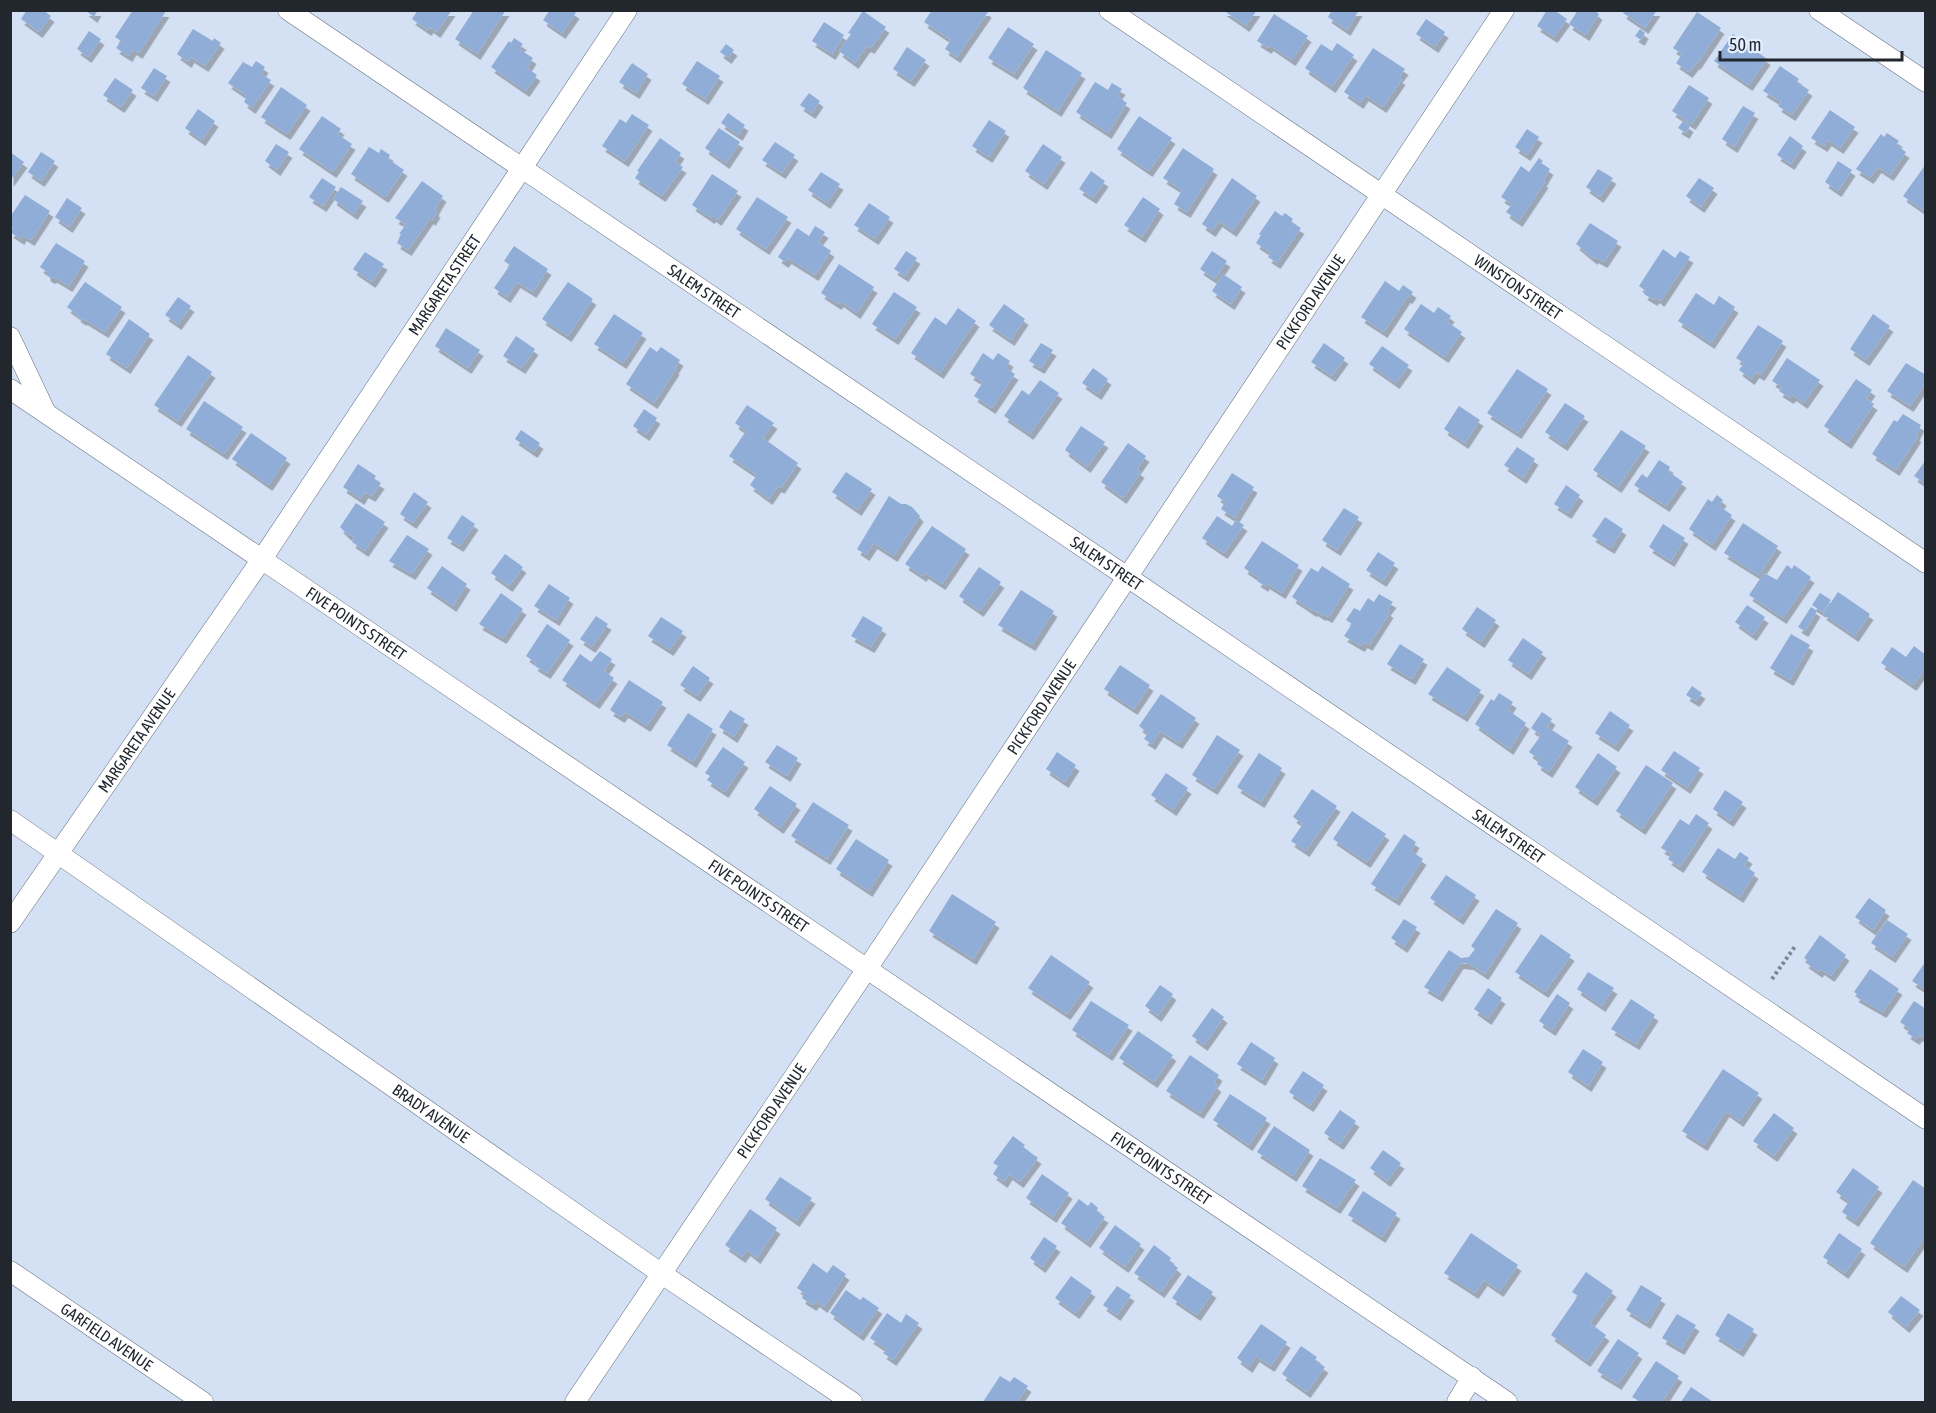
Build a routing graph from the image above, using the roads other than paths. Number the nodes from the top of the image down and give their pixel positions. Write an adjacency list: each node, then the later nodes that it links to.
1 (288, 10): 7 (street, SALEM STREET)
2 (627, 10): 7 (street, MARGARETA STREET)
3 (1109, 10): 8 (street, WINSTON STREET)
4 (1504, 10): 8 (street, PICKFORD AVENUE)
5 (1819, 10): 6 (street)
6 (1926, 82)
7 (522, 168): 12 (street, MARGARETA STREET); 14 (street, SALEM STREET)
8 (1382, 195): 13 (street, WINSTON STREET); 14 (street, PICKFORD AVENUE)
9 (10, 337): 11 (street)
10 (10, 388): 11 (street, FIVE POINTS STREET)
11 (46, 413): 12 (street, FIVE POINTS STREET)
12 (262, 559): 16 (street, MARGARETA AVENUE); 18 (street, FIVE POINTS STREET)
13 (1926, 563)
14 (1128, 578): 18 (street, PICKFORD AVENUE); 19 (street, SALEM STREET)
15 (10, 820): 16 (street, BRADY AVENUE)
16 (58, 853): 17 (street, MARGARETA AVENUE); 21 (street, BRADY AVENUE)
17 (10, 923)
18 (867, 969): 21 (street, PICKFORD AVENUE); 22 (street, FIVE POINTS STREET)
19 (1926, 1119)
20 (10, 1271): 23 (street, GARFIELD AVENUE)
21 (662, 1274): 24 (street, PICKFORD AVENUE); 25 (street, BRADY AVENUE)
22 (1472, 1377): 26 (street); 27 (street, FIVE POINTS STREET)
23 (203, 1402)
24 (575, 1402)
25 (852, 1402)
26 (1457, 1402)
27 (1507, 1402)

